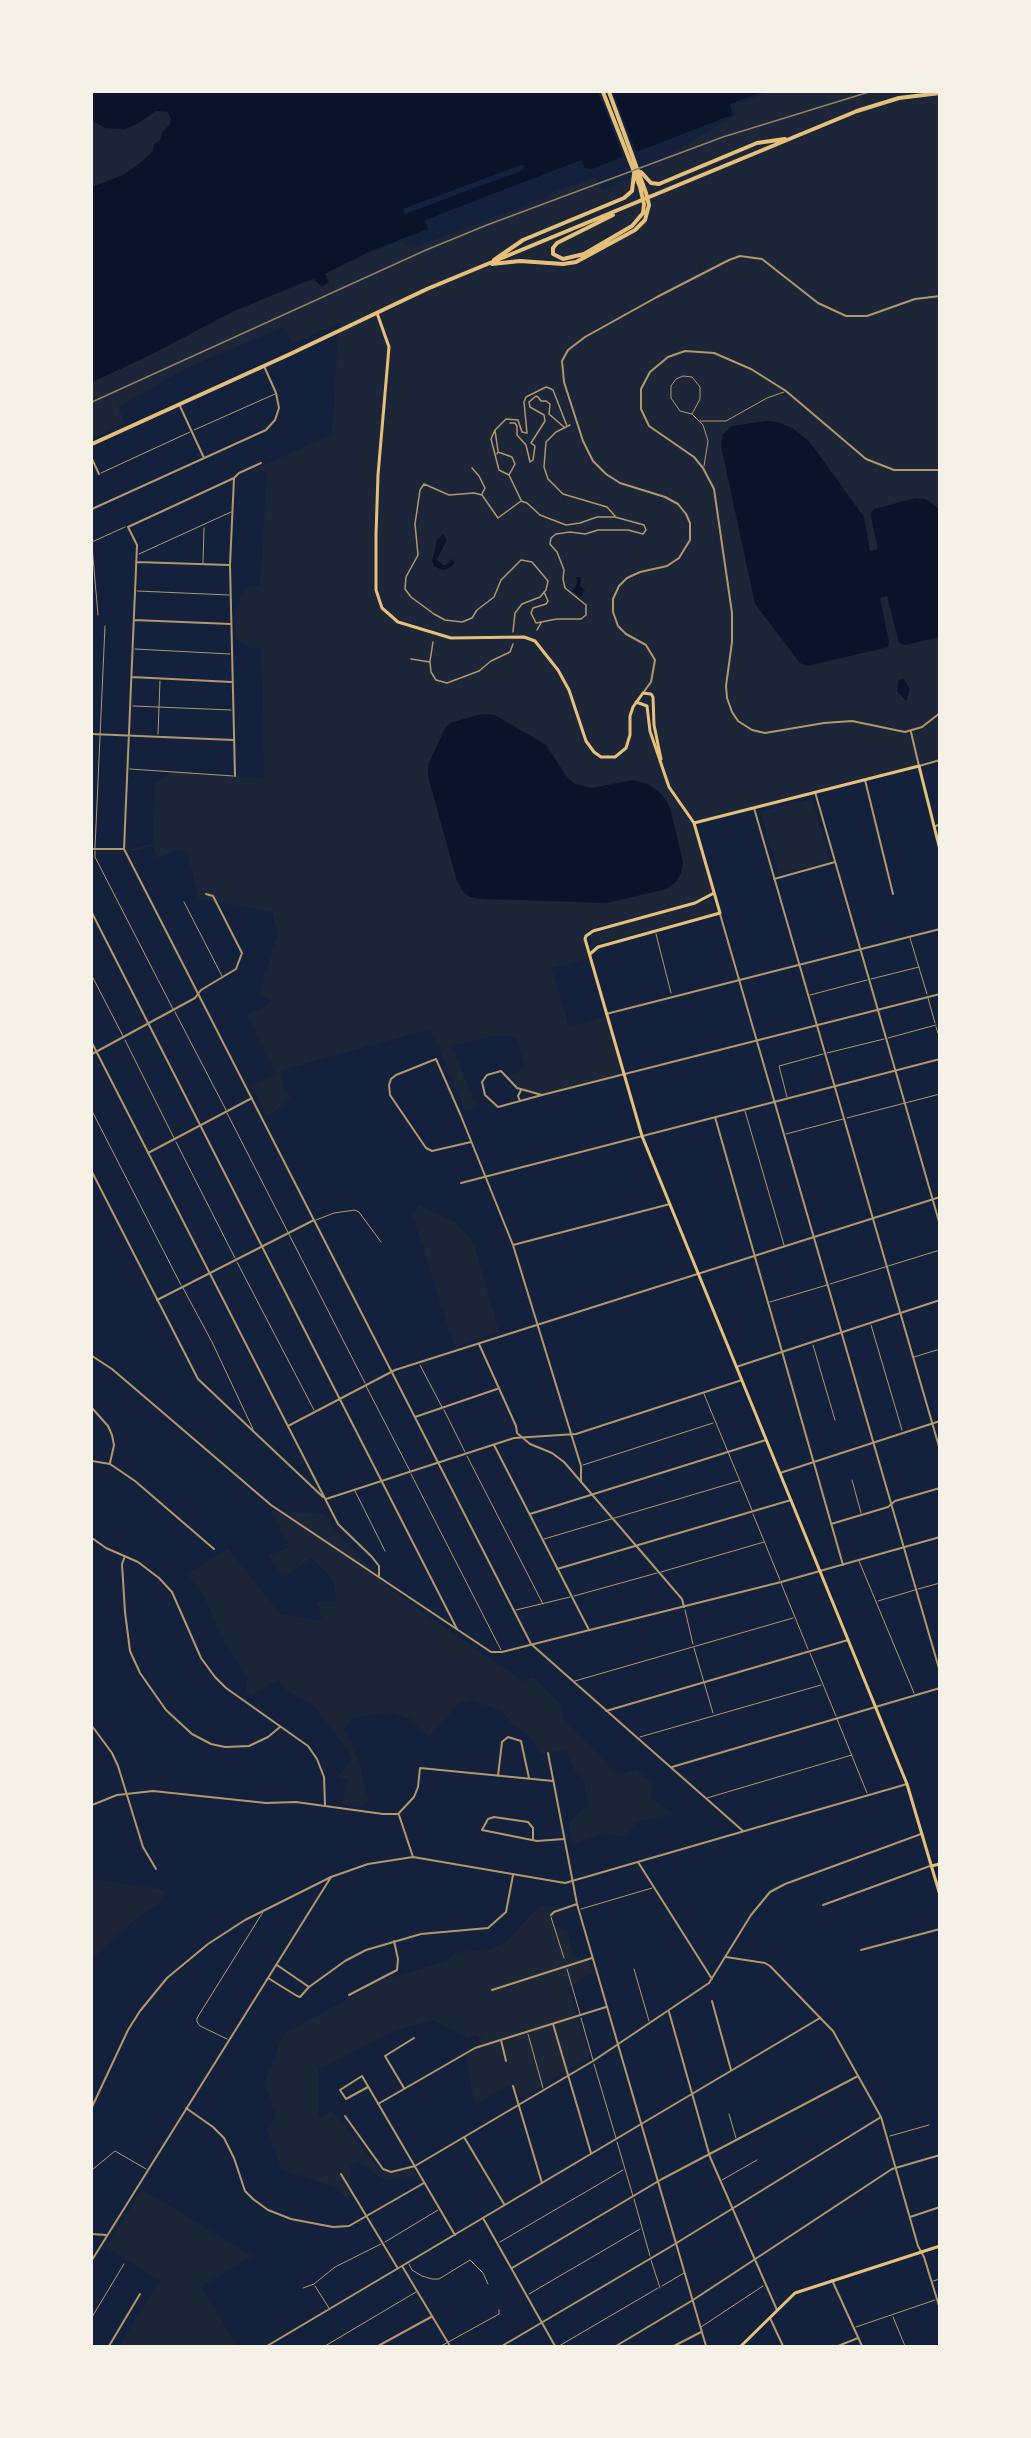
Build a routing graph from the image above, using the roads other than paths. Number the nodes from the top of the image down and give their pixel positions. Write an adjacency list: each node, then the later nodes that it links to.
1 (603, 92): 6 (highway)
2 (609, 92): 5 (highway)
3 (939, 93): 4 (highway)
4 (792, 138): 5 (highway); 7 (highway)
5 (640, 171): 8 (highway)
6 (634, 173): 8 (highway); 9 (highway)
7 (646, 199): 8 (highway); 9 (highway)
8 (647, 206): 9 (highway)
9 (487, 264): 11 (highway)
10 (939, 296): 70 (street)
11 (377, 313): 12 (highway); 71 (main road)
12 (264, 366): 14 (street); 16 (highway)
13 (786, 391): 20 (lane); 33 (street); 34 (street)
14 (276, 393): 25 (lane); 29 (street)
15 (557, 401): 17 (street); 19 (street); 23 (street)
16 (179, 404): 25 (street); 26 (highway)
17 (550, 404): 19 (street); 23 (street)
18 (692, 414): 18 (lane); 20 (lane)
19 (511, 421): 21 (street); 21 (street)
20 (700, 421): 33 (lane)
21 (502, 423): 24 (street)
22 (570, 425): 23 (street)
23 (565, 427): 42 (street)
24 (495, 430): 27 (street); 28 (street)
25 (191, 431): 29 (street); 35 (lane)
26 (92, 444)
27 (498, 452): 28 (street); 36 (street)
28 (496, 455): 36 (street)
29 (204, 458): 40 (street)
30 (92, 459): 35 (street)
31 (261, 463): 37 (street)
32 (472, 468): 38 (street)
33 (703, 468): 76 (street)
34 (939, 470)
35 (99, 474)
36 (509, 475): 39 (street)
37 (234, 478): 41 (street); 44 (street)
38 (482, 495): 39 (street); 52 (street)
39 (521, 501): 42 (street)
40 (92, 509)
41 (233, 511): 43 (lane); 50 (street)
42 (615, 517): 56 (street)
43 (204, 525): 47 (lane); 49 (lane)
44 (128, 527): 45 (lane); 47 (street)
45 (92, 542)
46 (92, 546): 54 (lane)
47 (137, 555): 48 (street)
48 (136, 562): 49 (street); 51 (street)
49 (202, 565): 50 (street)
50 (230, 566): 53 (street)
51 (135, 591): 53 (lane); 55 (street)
52 (544, 592): 56 (street); 60 (street)
53 (230, 595): 57 (street)
54 (98, 615)
55 (134, 620): 57 (street); 63 (street)
56 (541, 623): 59 (street)
57 (231, 624): 64 (street)
58 (105, 626): 78 (lane)
59 (537, 630)
60 (513, 632)
61 (433, 642): 66 (street)
62 (513, 644): 66 (street)
63 (133, 649): 64 (lane); 67 (street)
64 (232, 654): 69 (street)
65 (411, 659): 66 (street)
66 (430, 662)
67 (132, 677): 68 (street); 72 (street)
68 (160, 679): 69 (street); 73 (lane)
69 (232, 682): 74 (street)
70 (643, 693): 71 (main road); 82 (main road)
71 (636, 702): 82 (main road)
72 (131, 706): 73 (lane); 79 (street)
73 (159, 708): 74 (lane); 80 (lane)
74 (233, 710): 81 (street)
75 (939, 713): 76 (street)
76 (911, 731): 84 (street)
77 (92, 734): 78 (street)
78 (100, 734): 79 (street); 93 (lane)
79 (129, 736): 80 (street); 85 (street)
80 (158, 736): 81 (street)
81 (234, 740): 86 (street)
82 (661, 759): 90 (main road)
83 (939, 760): 84 (street)
84 (919, 766): 87 (main road); 92 (main road)
85 (128, 768): 86 (lane); 94 (street)
86 (236, 776)
87 (865, 780): 88 (main road); 100 (street)
88 (815, 792): 89 (main road); 96 (street)
89 (754, 808): 90 (main road); 97 (street)
90 (693, 823): 98 (main road)
91 (939, 824): 92 (street)
92 (934, 827): 95 (main road)
93 (93, 849): 94 (street); 121 (lane)
94 (124, 849): 117 (street)
95 (939, 850)
96 (835, 862): 97 (street); 107 (street)
97 (774, 879): 109 (street)
98 (714, 893): 103 (main road); 108 (main road)
99 (206, 894): 112 (street)
100 (893, 894)
101 (184, 902): 112 (lane)
102 (92, 913): 123 (street)
103 (720, 913): 105 (main road); 114 (street)
104 (939, 930): 106 (street)
105 (655, 931): 108 (main road); 115 (lane)
106 (910, 937): 107 (street); 110 (lane)
107 (860, 950): 109 (street); 113 (street)
108 (590, 956): 122 (main road)
109 (799, 965): 114 (street); 118 (street)
110 (919, 967): 113 (lane); 119 (lane)
111 (92, 976): 126 (lane)
112 (222, 978): 117 (street)
113 (869, 979): 118 (lane); 120 (street)
114 (740, 980): 122 (street); 129 (street)
115 (671, 993)
116 (939, 993): 119 (street)
117 (198, 994): 121 (street); 141 (street)
118 (808, 995): 124 (street)
119 (927, 997): 120 (street); 125 (lane)
120 (878, 1009): 124 (street); 127 (street)
121 (174, 1010): 123 (street); 148 (lane)
122 (606, 1014): 136 (main road)
123 (148, 1024): 126 (street); 151 (street)
124 (816, 1025): 129 (street); 133 (street)
125 (936, 1025): 127 (lane); 128 (lane)
126 (123, 1037): 131 (street); 154 (lane)
127 (886, 1038): 133 (lane); 135 (street)
128 (939, 1039)
129 (757, 1040): 136 (street); 144 (street)
130 (92, 1043): 131 (street)
131 (96, 1052): 132 (street); 156 (street)
132 (92, 1054)
133 (825, 1054): 137 (street); 142 (lane)
134 (939, 1059): 135 (street)
135 (895, 1071): 137 (street); 145 (street)
136 (624, 1074): 140 (street); 153 (main road)
137 (834, 1087): 142 (street); 150 (street)
138 (521, 1090): 140 (street); 143 (street); 143 (street)
139 (939, 1094): 145 (lane)
140 (542, 1095): 143 (street)
141 (252, 1098): 148 (street); 164 (street)
142 (787, 1099): 144 (street)
143 (521, 1101)
144 (775, 1102): 146 (street); 152 (street)
145 (905, 1104): 150 (lane); 161 (street)
146 (744, 1110): 149 (street); 171 (lane)
147 (92, 1111): 179 (lane)
148 (227, 1113): 151 (street); 166 (lane)
149 (715, 1117): 153 (street); 173 (street)
150 (844, 1119): 152 (lane); 163 (street)
151 (201, 1126): 154 (street); 170 (street)
152 (784, 1134): 167 (street)
153 (642, 1136): 158 (street); 162 (main road)
154 (175, 1140): 156 (street); 174 (lane)
155 (471, 1142): 155 (street); 158 (street)
156 (148, 1153): 176 (street)
157 (92, 1172): 180 (street)
158 (485, 1176): 159 (street); 169 (street)
159 (461, 1183)
160 (939, 1197): 161 (street)
161 (932, 1200): 163 (street); 165 (street)
162 (670, 1204): 169 (street); 177 (main road)
163 (872, 1219): 167 (street); 175 (street)
164 (314, 1220): 166 (street); 168 (lane); 195 (street)
165 (939, 1225)
166 (288, 1233): 170 (street); 197 (lane)
167 (814, 1238): 171 (street); 178 (street)
168 (381, 1242)
169 (513, 1245): 185 (street)
170 (262, 1246): 174 (street); 200 (street)
171 (784, 1247): 173 (street)
172 (939, 1250): 175 (lane)
173 (755, 1257): 177 (street); 182 (street)
174 (236, 1259): 176 (street); 203 (lane)
175 (886, 1266): 178 (lane); 183 (street)
176 (209, 1273): 179 (street); 209 (street)
177 (698, 1274): 185 (street); 194 (main road)
178 (828, 1285): 182 (lane); 186 (street)
179 (182, 1287): 180 (street); 210 (lane)
180 (157, 1300): 210 (street)
181 (939, 1300): 183 (street)
182 (768, 1303): 190 (street)
183 (900, 1313): 184 (street); 192 (street)
184 (871, 1323): 186 (street); 211 (lane)
185 (538, 1324): 188 (street); 212 (street)
186 (841, 1332): 187 (street); 215 (street)
187 (812, 1342): 190 (street); 205 (lane)
188 (479, 1344): 193 (street); 198 (street)
189 (939, 1349): 192 (lane)
190 (782, 1351): 194 (street); 222 (street)
191 (92, 1356): 256 (street)
192 (913, 1358): 208 (street)
193 (419, 1362): 195 (street); 202 (lane)
194 (736, 1367): 196 (main road)
195 (392, 1372): 197 (street); 204 (street)
196 (742, 1380): 199 (street); 214 (main road)
197 (366, 1386): 200 (street); 225 (lane)
198 (498, 1389): 202 (street); 213 (street)
199 (704, 1393): 207 (lane); 212 (street)
200 (340, 1399): 203 (street); 229 (street)
201 (92, 1408): 223 (street)
202 (443, 1408): 204 (street); 219 (lane)
203 (315, 1412): 209 (street)
204 (415, 1417): 221 (street)
205 (835, 1420)
206 (939, 1421): 208 (street)
207 (716, 1423): 218 (lane); 224 (lane)
208 (932, 1423): 211 (street); 217 (street)
209 (288, 1426): 234 (street)
210 (254, 1431): 234 (street)
211 (902, 1433): 215 (street)
212 (571, 1434): 213 (street); 224 (street)
213 (522, 1437): 216 (street); 230 (street)
214 (766, 1440): 218 (street); 226 (main road)
215 (873, 1443): 222 (street); 236 (street)
216 (494, 1445): 219 (street); 238 (street)
217 (939, 1450)
218 (727, 1452): 227 (lane); 233 (street)
219 (466, 1453): 221 (street); 262 (lane)
220 (92, 1461): 223 (street)
221 (438, 1462): 225 (street); 264 (street)
222 (814, 1462): 226 (street); 241 (street)
223 (110, 1464): 248 (street)
224 (581, 1466): 230 (street)
225 (410, 1472): 229 (street); 272 (lane)
226 (780, 1473): 235 (main road)
227 (740, 1480): 237 (lane); 240 (lane)
228 (852, 1480): 239 (lane)
229 (382, 1481): 232 (street); 266 (street)
230 (581, 1482): 233 (street)
231 (939, 1488): 236 (street)
232 (354, 1490): 234 (street); 249 (lane)
233 (591, 1494): 238 (street); 240 (street)
234 (326, 1499): 256 (street)
235 (791, 1500): 237 (street); 254 (main road)
236 (891, 1504): 239 (street); 247 (street)
237 (752, 1511): 245 (lane); 246 (street)
238 (530, 1514): 244 (street)
239 (862, 1515): 241 (street)
240 (613, 1519): 244 (lane); 246 (street)
241 (831, 1524): 252 (street)
242 (939, 1537): 247 (street)
243 (92, 1538): 250 (street)
244 (543, 1540): 253 (street)
245 (765, 1542): 255 (lane); 257 (lane)
246 (636, 1545): 253 (street); 255 (street)
247 (903, 1547): 251 (street); 259 (street)
248 (214, 1549)
249 (385, 1551)
250 (125, 1556): 284 (street); 284 (street)
251 (859, 1560): 252 (street); 261 (lane)
252 (843, 1565): 254 (street)
253 (558, 1569): 260 (street)
254 (820, 1571): 257 (street); 268 (main road)
255 (659, 1572): 260 (lane); 263 (street)
256 (379, 1576): 266 (street)
257 (781, 1582): 263 (street); 265 (lane)
258 (939, 1583): 259 (lane)
259 (916, 1590): 261 (lane); 273 (street)
260 (572, 1597): 262 (lane); 267 (street)
261 (876, 1601): 278 (lane)
262 (543, 1604): 264 (lane)
263 (684, 1607): 267 (street); 270 (lane)
264 (514, 1611): 269 (street)
265 (795, 1617): 270 (lane); 271 (lane)
266 (458, 1630): 272 (street)
267 (589, 1630): 269 (street)
268 (848, 1640): 271 (street); 279 (main road)
269 (531, 1644): 272 (street); 275 (street)
270 (694, 1646): 274 (lane); 275 (lane)
271 (809, 1651): 274 (street); 276 (lane)
272 (502, 1652)
273 (939, 1672)
274 (704, 1680): 280 (street); 281 (lane)
275 (573, 1681): 280 (street)
276 (823, 1684): 281 (lane); 282 (lane)
277 (939, 1688): 278 (street)
278 (914, 1695): 279 (street)
279 (875, 1706): 282 (street); 292 (main road)
280 (606, 1711): 285 (street)
281 (713, 1715): 285 (lane)
282 (836, 1717): 287 (lane); 288 (street)
283 (92, 1726): 293 (street)
284 (280, 1727): 297 (street)
285 (638, 1738): 288 (street)
286 (548, 1753): 291 (street)
287 (852, 1755): 294 (lane); 295 (lane)
288 (671, 1767): 295 (street)
289 (498, 1776): 290 (street); 290 (street); 298 (street)
290 (529, 1779): 291 (street)
291 (553, 1781): 301 (street)
292 (907, 1784): 294 (street); 300 (main road)
293 (127, 1793): 296 (street); 297 (street); 307 (street)
294 (868, 1795): 299 (street)
295 (707, 1798): 299 (street)
296 (92, 1804)
297 (325, 1805): 298 (street)
298 (398, 1814): 303 (street)
299 (743, 1831): 304 (street)
300 (922, 1834): 306 (main road); 324 (street)
301 (564, 1838): 302 (street); 312 (street)
302 (533, 1840): 302 (street)
303 (413, 1857): 308 (street); 310 (street)
304 (638, 1862): 312 (street); 313 (street)
305 (939, 1864): 306 (main road)
306 (931, 1866): 311 (main road); 316 (street)
307 (156, 1869)
308 (513, 1875): 312 (street); 321 (street)
309 (939, 1876): 311 (main road)
310 (331, 1877): 317 (street); 326 (street)
311 (934, 1878): 314 (main road)
312 (572, 1881): 315 (street)
313 (654, 1887): 318 (lane); 330 (street)
314 (939, 1895)
315 (578, 1904): 318 (street); 319 (street)
316 (823, 1905)
317 (265, 1909): 343 (lane); 358 (street)
318 (579, 1910): 323 (street)
319 (551, 1915): 325 (lane)
320 (939, 1929): 322 (street)
321 (394, 1941): 331 (street); 333 (street)
322 (861, 1950)
323 (593, 1957): 327 (street); 335 (street)
324 (725, 1957): 330 (street); 338 (street)
325 (564, 1958)
326 (276, 1965): 329 (street); 331 (street)
327 (567, 1967): 332 (street); 337 (lane)
328 (634, 1969): 339 (lane)
329 (268, 1978): 331 (street); 343 (street)
330 (712, 1979): 336 (street)
331 (309, 1987)
332 (492, 1990)
333 (348, 1995)
334 (712, 2001): 348 (street)
335 (607, 2007): 337 (street); 345 (street)
336 (669, 2011): 339 (street); 355 (street)
337 (580, 2015): 340 (street); 347 (lane)
338 (820, 2018): 348 (street); 350 (street)
339 (649, 2023): 345 (street)
340 (553, 2024): 341 (street); 349 (street)
341 (527, 2032): 344 (street); 354 (lane)
342 (414, 2038): 353 (street)
343 (229, 2040): 359 (street)
344 (501, 2040): 346 (street); 353 (street)
345 (618, 2044): 347 (street); 363 (street)
346 (506, 2061)
347 (593, 2061): 349 (street); 367 (lane)
348 (731, 2070): 355 (street)
349 (568, 2075): 354 (street); 370 (street)
350 (858, 2076): 362 (street); 368 (street)
351 (368, 2086): 351 (street); 356 (street)
352 (513, 2086): 357 (street)
353 (404, 2088): 356 (street)
354 (543, 2090): 357 (street)
355 (693, 2093): 363 (street); 369 (street)
356 (378, 2103): 373 (street)
357 (519, 2104): 366 (street); 382 (street)
358 (92, 2107)
359 (186, 2108): 377 (street); 388 (street)
360 (729, 2114): 368 (lane)
361 (345, 2116): 373 (street)
362 (881, 2116): 365 (street); 386 (street)
363 (641, 2124): 367 (street); 379 (street)
364 (929, 2125): 365 (lane)
365 (888, 2137): 374 (street)
366 (464, 2138): 373 (street); 384 (street)
367 (616, 2139): 370 (street); 375 (lane)
368 (736, 2139): 369 (street)
369 (710, 2153): 379 (street); 380 (street)
370 (591, 2154): 382 (street)
371 (939, 2155): 374 (street)
372 (757, 2160): 380 (lane)
373 (415, 2166): 381 (street)
374 (896, 2168): 389 (street); 402 (street)
375 (625, 2169): 383 (lane); 395 (lane)
376 (92, 2170): 377 (lane)
377 (148, 2170): 393 (street)
378 (342, 2174): 388 (street)
379 (658, 2181): 383 (street); 397 (street)
380 (721, 2181): 386 (street)
381 (424, 2183): 387 (street); 388 (street)
382 (542, 2183): 384 (street)
383 (633, 2197): 391 (lane); 406 (street)
384 (505, 2205): 390 (street)
385 (939, 2207): 389 (street)
386 (732, 2208): 397 (street); 402 (street)
387 (440, 2209): 394 (street); 396 (lane)
388 (367, 2217): 396 (street)
389 (910, 2217): 399 (street)
390 (483, 2218): 394 (street); 395 (street)
391 (642, 2228): 400 (lane); 419 (lane)
392 (92, 2234): 393 (street)
393 (106, 2235): 401 (street)
394 (456, 2235): 403 (street)
395 (498, 2242): 406 (street)
396 (383, 2243): 407 (street); 412 (lane)
397 (675, 2243): 400 (street); 408 (street)
398 (939, 2246): 399 (main road)
399 (921, 2252): 410 (main road); 411 (street)
400 (651, 2259): 416 (lane); 430 (street)
401 (92, 2260)
402 (755, 2260): 414 (street); 420 (street)
403 (409, 2262): 405 (street); 413 (lane)
404 (124, 2264): 427 (lane)
405 (402, 2266): 407 (street); 417 (street)
406 (512, 2268): 419 (street)
407 (397, 2269): 423 (street)
408 (684, 2273): 416 (lane); 420 (street)
409 (939, 2279): 411 (lane)
410 (832, 2280): 425 (main road); 432 (street)
411 (931, 2281): 421 (street)
412 (314, 2284): 415 (lane); 423 (lane)
413 (488, 2284)
414 (765, 2284): 425 (street); 431 (lane)
415 (303, 2288)
416 (660, 2288): 443 (lane)
417 (417, 2292): 428 (street); 438 (lane)
418 (140, 2295): 436 (street)
419 (528, 2295): 430 (street)
420 (693, 2300): 431 (street); 444 (street)
421 (937, 2300): 422 (street); 426 (lane)
422 (939, 2309)
423 (329, 2310): 437 (street)
424 (499, 2310): 435 (lane)
425 (777, 2310): 429 (main road)
426 (892, 2315): 432 (lane); 451 (lane)
427 (92, 2317)
428 (431, 2317): 435 (street); 439 (street)
429 (770, 2318): 447 (main road); 448 (street)
430 (542, 2323): 442 (street); 443 (street)
431 (700, 2328): 433 (street)
432 (854, 2328): 434 (street)
433 (701, 2332): 445 (street); 446 (street)
434 (858, 2338): 449 (street); 450 (street)
435 (448, 2343): 440 (lane); 441 (street)
436 (109, 2346)
437 (267, 2346)
438 (325, 2346)
439 (378, 2346)
440 (441, 2346)
441 (450, 2346)
442 (502, 2346)
443 (557, 2346)
444 (616, 2346)
445 (674, 2346)
446 (706, 2346)
447 (741, 2346)
448 (783, 2346)
449 (838, 2346)
450 (862, 2346)
451 (905, 2346)

